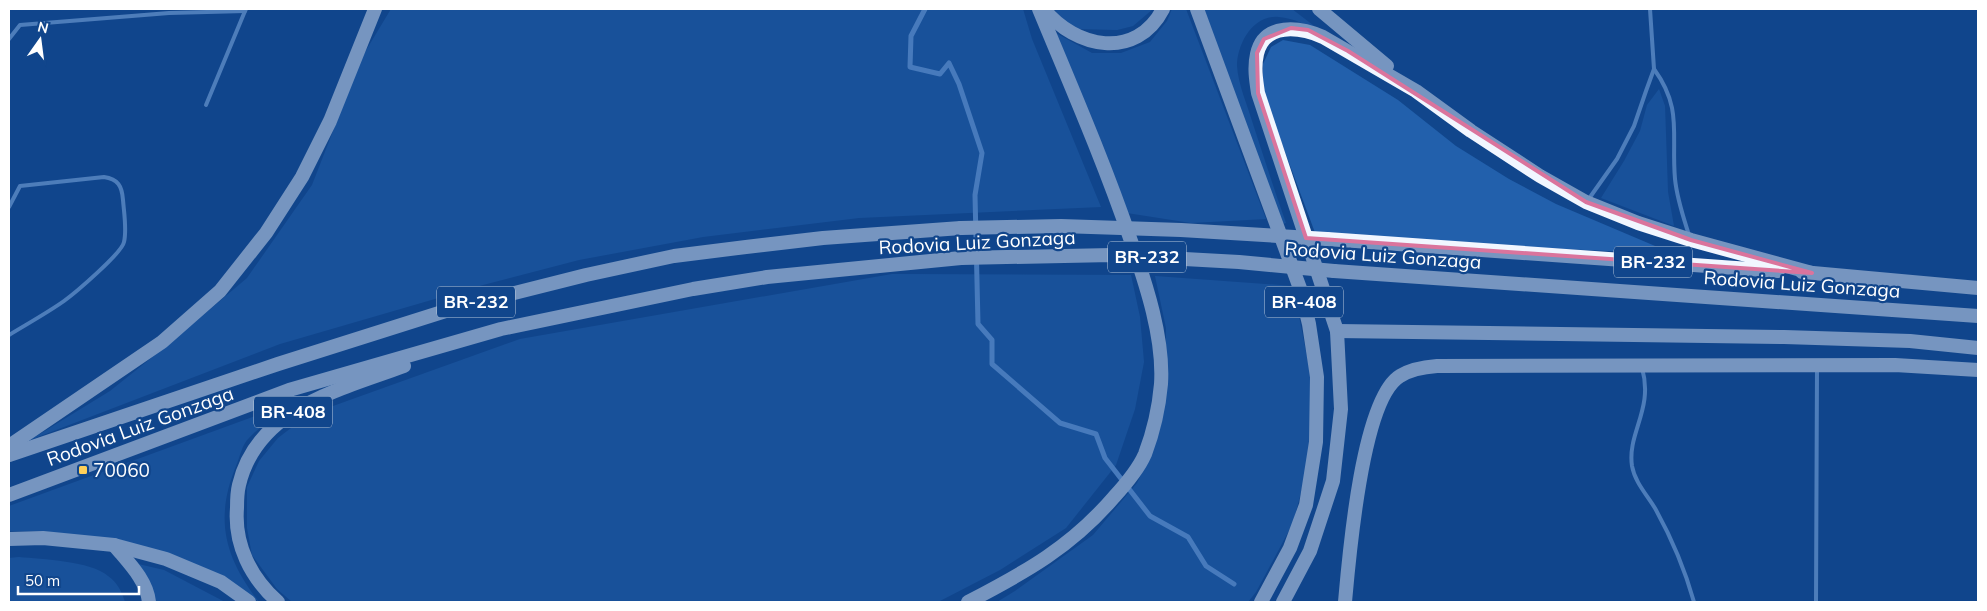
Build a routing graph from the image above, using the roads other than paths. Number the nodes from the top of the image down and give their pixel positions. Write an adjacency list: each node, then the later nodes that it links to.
1 (376, 9): 26 (highway)
2 (1039, 9): 34 (highway)
3 (1044, 9): 4 (highway)
4 (1163, 9)
5 (1197, 9): 35 (highway, BR-408)
6 (1319, 9): 11 (highway)
7 (1650, 9): 10 (lane)
8 (245, 10): 9 (lane); 12 (lane)
9 (9, 39)
10 (1654, 69): 13 (lane); 15 (lane)
11 (1416, 91): 13 (highway); 20 (highway)
12 (206, 104)
13 (1586, 202): 15 (highway)
14 (9, 207): 21 (lane)
15 (1691, 240): 16 (highway)
16 (1812, 273): 17 (highway, Rodovia Luiz Gonzaga / BR-232); 27 (highway, Rodovia Luiz Gonzaga / BR-232, bridge)
17 (1978, 288)
18 (1978, 316): 19 (highway, Rodovia Luiz Gonzaga / BR-232, bridge)
19 (501, 329): 28 (highway, Rodovia Luiz Gonzaga / BR-232); 33 (highway, BR-408)
20 (1337, 331): 22 (highway); 36 (highway)
21 (9, 336)
22 (1978, 348)
23 (1817, 364): 24 (highway); 25 (highway); 39 (lane)
24 (1641, 365): 37 (highway); 38 (lane)
25 (1978, 370)
26 (9, 446)
27 (9, 455)
28 (9, 495)
29 (9, 539): 30 (highway)
30 (114, 545): 31 (highway); 32 (highway)
31 (149, 602)
32 (249, 602)
33 (278, 602)
34 (968, 602)
35 (1261, 602)
36 (1283, 602)
37 (1345, 602)
38 (1694, 602)
39 (1816, 602)

